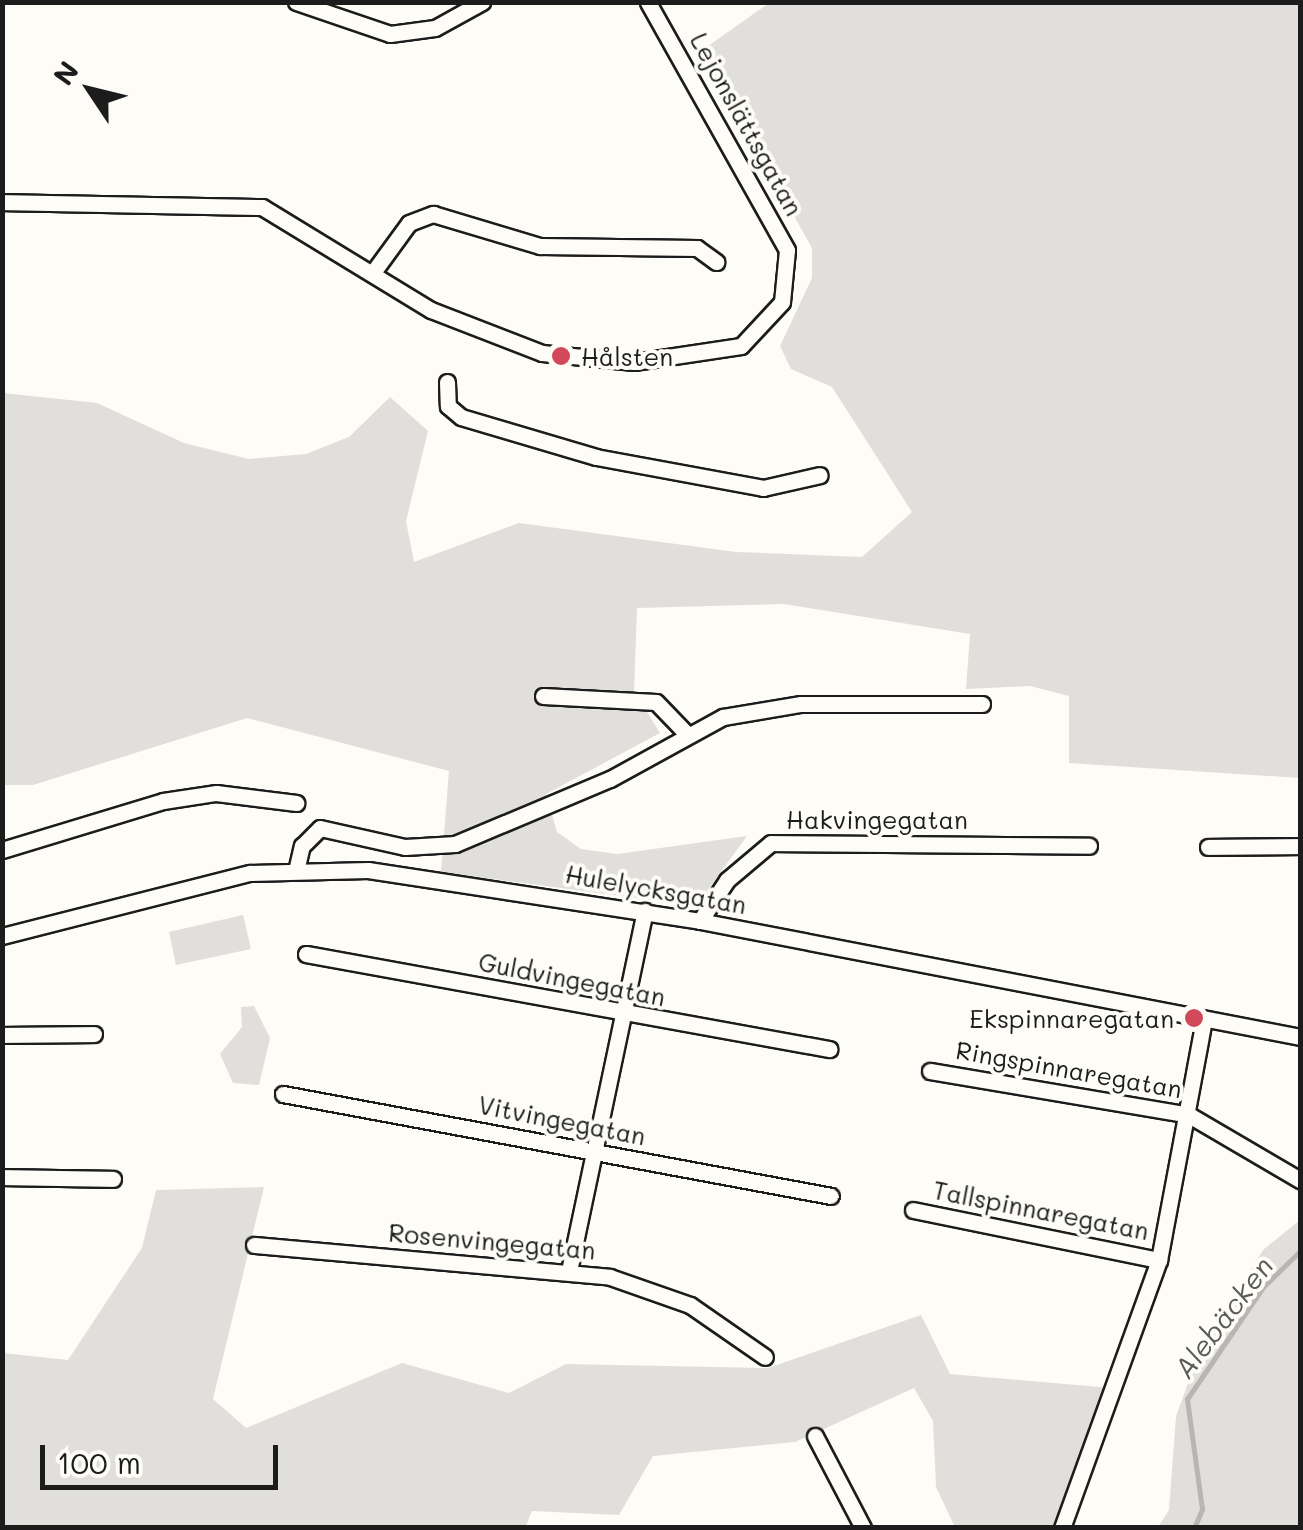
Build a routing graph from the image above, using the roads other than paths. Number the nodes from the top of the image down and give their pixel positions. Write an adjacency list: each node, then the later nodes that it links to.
1 (296, 2): 2 (street)
2 (482, 2)
3 (648, 2): 6 (street, Lejonslättsgatan)
4 (2, 202): 6 (street, Lejonslättsgatan)
5 (716, 262): 6 (street)
6 (374, 272)
7 (447, 382): 8 (street)
8 (820, 474)
9 (543, 696): 11 (street)
10 (982, 704): 11 (street)
11 (685, 732): 17 (street)
12 (296, 802): 16 (street)
13 (1088, 846): 19 (street, Hakvingegatan)
14 (1300, 846): 15 (street)
15 (1208, 847)
16 (2, 850)
17 (296, 872): 18 (street, Hulelycksgatan); 20 (street, Hulelycksgatan)
18 (645, 912): 19 (street, Hulelycksgatan); 22 (street)
19 (700, 921): 23 (street, Hulelycksgatan)
20 (2, 936)
21 (306, 954): 22 (street, Guldvingegatan)
22 (621, 1014): 27 (street, Guldvingegatan); 31 (street)
23 (1204, 1020): 26 (street, Hulelycksgatan); 30 (street)
24 (94, 1034): 25 (street)
25 (2, 1035)
26 (1300, 1037)
27 (829, 1049)
28 (930, 1071): 30 (street, Ringspinnaregatan)
29 (283, 1094): 31 (street, Vitvingegatan)
30 (1189, 1115): 34 (street, Ringspinnaregatan); 38 (street)
31 (592, 1150): 35 (street, Vitvingegatan); 39 (street)
32 (2, 1177): 33 (street)
33 (112, 1179)
34 (1300, 1180)
35 (831, 1196)
36 (912, 1210): 38 (street, Tallspinnaregatan)
37 (254, 1244): 39 (street, Rosenvingegatan)
38 (1160, 1260): 43 (street)
39 (569, 1271): 40 (street, Rosenvingegatan)
40 (765, 1356)
41 (815, 1436): 42 (street)
42 (864, 1528)
43 (1062, 1528)

